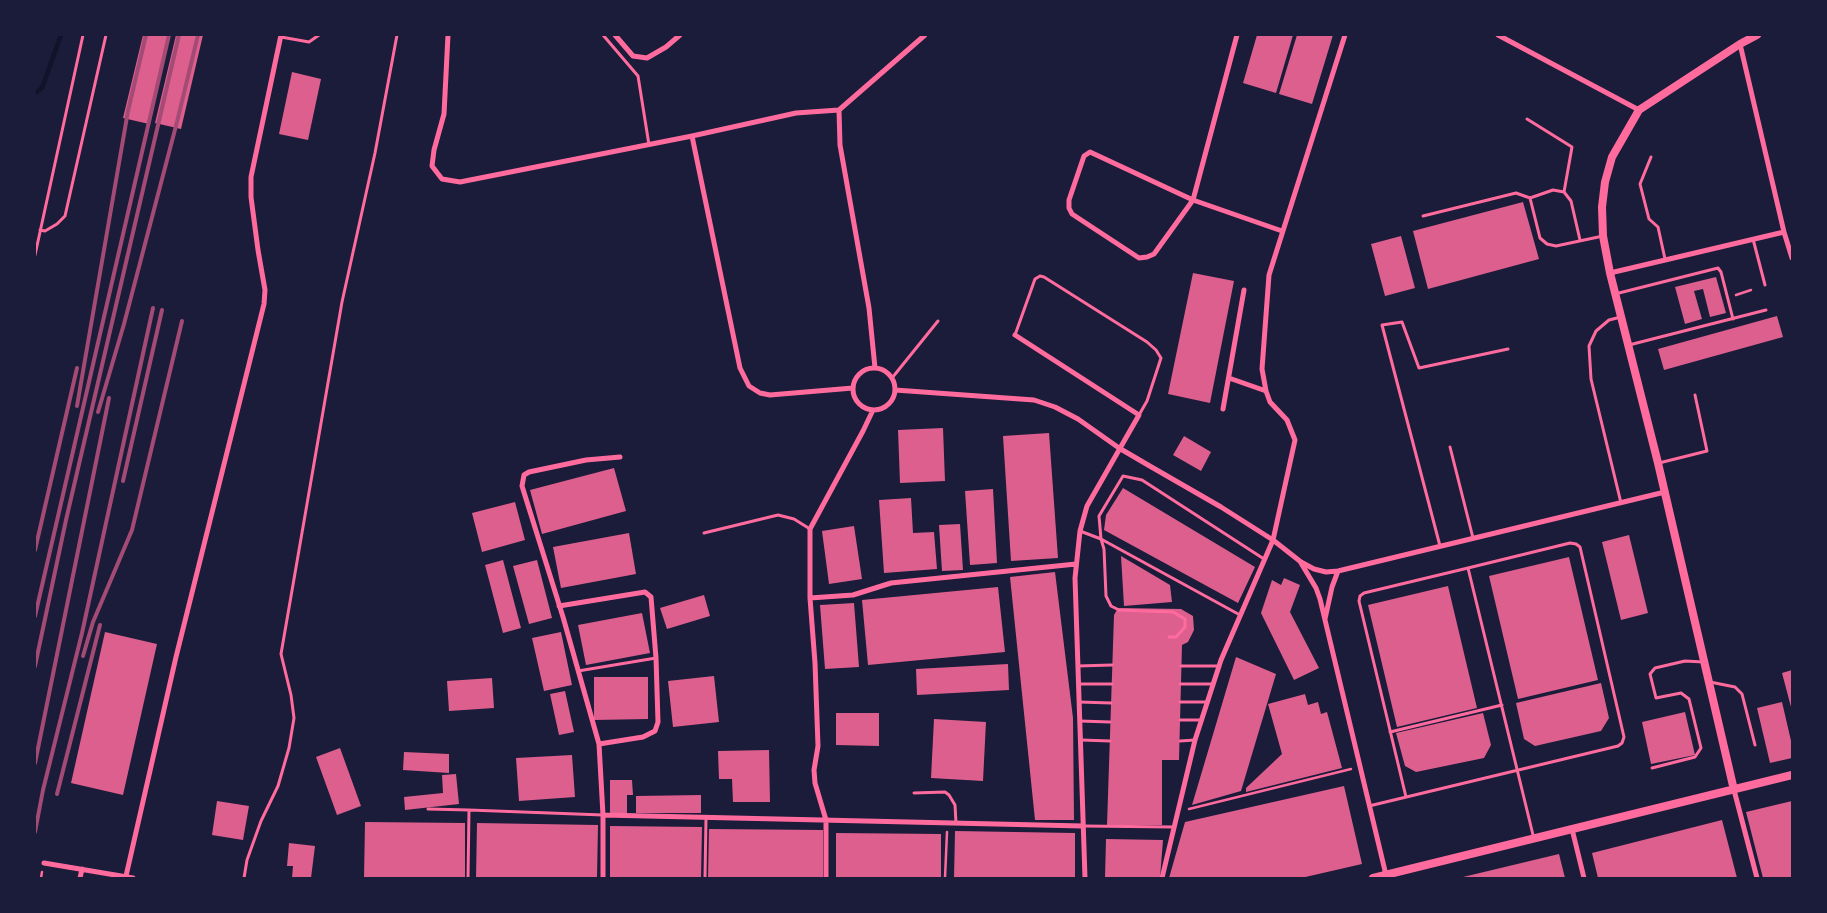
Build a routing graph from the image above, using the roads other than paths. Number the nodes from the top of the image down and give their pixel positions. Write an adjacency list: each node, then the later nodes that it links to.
1 (83, 35): 27 (lane)
2 (106, 35): 27 (lane)
3 (319, 35): 15 (lane)
4 (397, 35): 131 (lane)
5 (448, 35): 21 (street)
6 (603, 35): 21 (lane)
7 (615, 35): 8 (street)
8 (680, 35)
9 (925, 35): 17 (street)
10 (1237, 35): 25 (street)
11 (1345, 35): 28 (street)
12 (1498, 35): 18 (street)
13 (1742, 35): 16 (lane)
14 (1758, 35): 16 (street)
15 (281, 36): 128 (street)
16 (1740, 44): 18 (street); 29 (street)
17 (839, 110): 20 (street); 47 (street)
18 (1640, 110): 30 (street)
19 (1527, 119): 23 (lane)
20 (692, 136): 21 (street); 50 (street)
21 (649, 145)
22 (1651, 157): 35 (lane)
23 (1564, 192): 24 (lane); 32 (lane)
24 (1530, 198): 26 (lane); 32 (lane)
25 (1193, 200): 25 (street); 28 (street)
26 (1423, 216)
27 (40, 230): 33 (lane)
28 (1282, 231): 52 (street)
29 (1784, 232): 31 (street); 34 (street)
30 (1603, 236): 32 (lane); 36 (street)
31 (1753, 240): 35 (street); 37 (lane)
32 (1580, 241)
33 (35, 255)
34 (1792, 258)
35 (1665, 259): 36 (street)
36 (1610, 273): 39 (street)
37 (1765, 285)
38 (1244, 290): 49 (street)
39 (1615, 294): 41 (street); 42 (lane)
40 (1766, 310): 42 (lane)
41 (1621, 316): 45 (street); 62 (lane)
42 (1733, 319): 45 (lane)
43 (938, 321): 48 (lane)
44 (1015, 334): 56 (street); 56 (lane)
45 (1628, 345): 60 (street)
46 (1508, 349): 69 (lane)
47 (875, 368): 48 (street); 50 (street)
48 (892, 378): 51 (street)
49 (1229, 378): 52 (street); 55 (street)
50 (853, 388): 54 (street)
51 (895, 390): 54 (street); 58 (street)
52 (1266, 391): 68 (street)
53 (1695, 394): 60 (lane)
54 (873, 410): 63 (street)
55 (1224, 410)
56 (1139, 415): 58 (street)
57 (1450, 447): 66 (lane)
58 (1120, 448): 64 (street); 68 (street)
59 (620, 457): 76 (street)
60 (1658, 463): 61 (street)
61 (1665, 492): 62 (street); 81 (street)
62 (1621, 502): 66 (street)
63 (810, 529): 65 (lane); 75 (street)
64 (1080, 531): 67 (lane); 72 (street)
65 (704, 533)
66 (1473, 538): 69 (street)
67 (1101, 539): 70 (lane); 77 (lane); 79 (lane)
68 (1273, 540): 70 (street); 71 (street)
69 (1440, 546): 74 (street)
70 (1265, 559): 77 (street)
71 (1301, 562): 74 (street); 78 (street)
72 (1076, 564): 75 (street); 82 (street)
73 (1468, 568): 96 (lane); 101 (lane); 109 (lane)
74 (1338, 571): 78 (street)
75 (810, 598): 119 (street)
76 (559, 606): 80 (street); 86 (street)
77 (1242, 616): 85 (street)
78 (1325, 622): 114 (street)
79 (1170, 637)
80 (656, 658): 86 (lane); 106 (street)
81 (1704, 662): 87 (street); 108 (lane)
82 (1078, 666): 83 (lane); 88 (street)
83 (1112, 666)
84 (1181, 666): 85 (lane)
85 (1220, 666): 91 (street)
86 (578, 671): 106 (street)
87 (1709, 682): 107 (lane); 111 (street)
88 (1079, 684): 89 (lane); 92 (street)
89 (1112, 684)
90 (1180, 684): 91 (lane)
91 (1214, 684): 94 (street)
92 (1079, 702): 95 (lane); 99 (street)
93 (1180, 702): 94 (lane)
94 (1208, 702): 98 (street)
95 (1111, 703)
96 (1502, 705): 101 (lane); 109 (lane)
97 (1180, 720): 98 (lane)
98 (1202, 720): 104 (street)
99 (1080, 722): 100 (lane); 102 (street)
100 (1110, 722)
101 (1390, 732): 113 (lane)
102 (1080, 740): 105 (lane); 121 (street)
103 (1180, 740): 104 (lane)
104 (1195, 740): 122 (street)
105 (1110, 741)
106 (599, 744): 117 (street)
107 (1756, 744)
108 (1652, 768)
109 (1518, 770): 113 (lane); 124 (lane)
110 (1792, 775): 111 (street)
111 (1734, 790): 123 (street); 140 (street)
112 (914, 793): 120 (lane)
113 (1406, 797): 114 (lane)
114 (1369, 806): 127 (street)
115 (428, 809): 116 (lane)
116 (469, 810): 117 (lane); 132 (lane)
117 (603, 815): 118 (street); 133 (street)
118 (706, 817): 119 (street); 134 (lane)
119 (826, 820): 120 (street); 135 (street)
120 (956, 823): 121 (street)
121 (1083, 826): 122 (lane); 136 (street)
122 (1174, 827): 137 (street)
123 (1572, 829): 124 (street); 139 (street)
124 (1534, 839): 127 (street)
125 (44, 863): 126 (street)
126 (82, 869): 128 (street); 129 (street)
127 (1386, 875): 138 (street)
128 (126, 876): 130 (street)
129 (80, 878)
130 (133, 878)
131 (244, 878)
132 (468, 878)
133 (603, 878)
134 (705, 878)
135 (826, 878)
136 (1085, 878)
137 (1162, 878)
138 (1373, 878)
139 (1584, 878)
140 (1757, 878)

